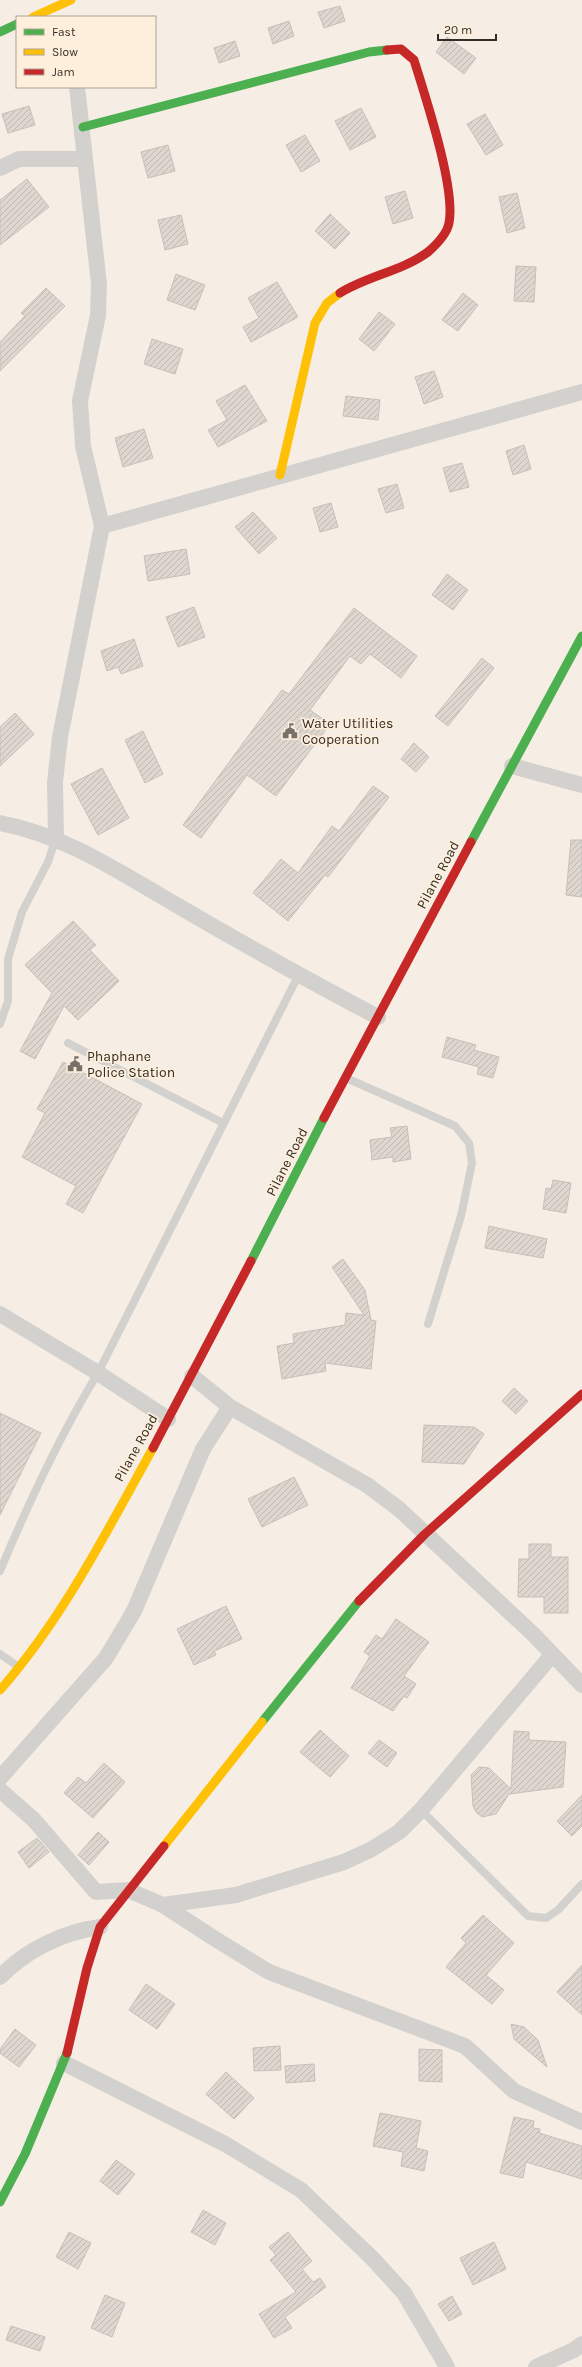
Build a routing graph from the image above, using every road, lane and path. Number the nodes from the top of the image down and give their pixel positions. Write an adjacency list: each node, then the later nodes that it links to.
1 (67, 7): 2 (street)
2 (36, 16)
3 (16, 24): 4 (street)
4 (0, 32)
5 (77, 88): 6 (street)
6 (83, 127): 7 (street); 10 (street)
7 (84, 159): 8 (street); 11 (street)
8 (0, 168)
9 (582, 392): 10 (street)
10 (280, 475): 11 (street)
11 (102, 526): 16 (street)
12 (582, 636): 13 (street, Pilane Road)
13 (512, 766): 14 (street); 18 (street, Pilane Road)
14 (582, 785)
15 (0, 823): 16 (street)
16 (56, 838): 17 (street); 19 (lane)
17 (298, 976): 18 (street); 22 (lane)
18 (378, 1016): 21 (street, Pilane Road)
19 (0, 1024)
20 (68, 1043): 22 (lane)
21 (345, 1077): 24 (lane); 26 (street, Pilane Road)
22 (224, 1123): 25 (lane)
23 (0, 1314): 25 (street)
24 (428, 1324)
25 (98, 1373): 29 (street); 31 (lane)
26 (192, 1376): 28 (street); 29 (street, Pilane Road)
27 (582, 1394): 30 (street)
28 (230, 1407): 30 (street); 37 (street)
29 (168, 1419): 34 (street, Pilane Road)
30 (425, 1534): 33 (street); 41 (street)
31 (0, 1571)
32 (0, 1654): 34 (lane)
33 (552, 1655): 35 (street); 39 (street)
34 (20, 1668): 36 (street, Pilane Road)
35 (582, 1685)
36 (0, 1690)
37 (0, 1778)
38 (0, 1790): 41 (street)
39 (421, 1810): 40 (lane); 42 (street)
40 (582, 1884)
41 (128, 1890): 42 (street); 43 (street)
42 (163, 1905): 46 (street)
43 (100, 1927): 44 (street); 45 (street)
44 (3, 1967)
45 (64, 2063): 47 (street); 49 (street)
46 (582, 2122)
47 (0, 2202)
48 (582, 2344): 50 (street)
49 (447, 2367)
50 (536, 2367)

